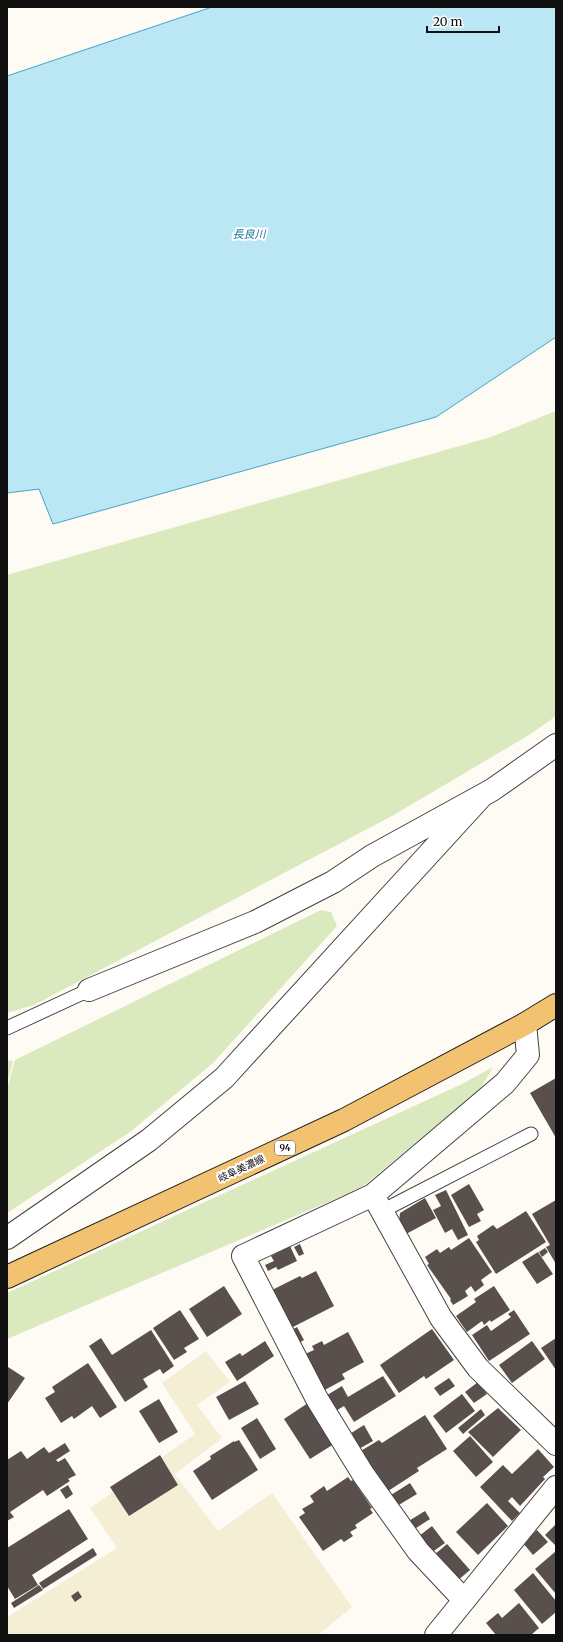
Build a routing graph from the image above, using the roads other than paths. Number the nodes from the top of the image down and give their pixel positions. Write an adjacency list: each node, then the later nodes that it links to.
1 (556, 745): 2 (street)
2 (481, 797): 3 (street); 9 (street)
3 (89, 990): 6 (lane)
4 (556, 1005): 5 (main road, 岐阜美濃線 / 94)
5 (525, 1024): 8 (street); 10 (main road, 岐阜美濃線 / 94)
6 (7, 1028)
7 (531, 1134): 8 (lane)
8 (377, 1203): 11 (street); 13 (street)
9 (7, 1238)
10 (7, 1277)
11 (556, 1444)
12 (556, 1487): 13 (street)
13 (464, 1600): 14 (street)
14 (436, 1635)

